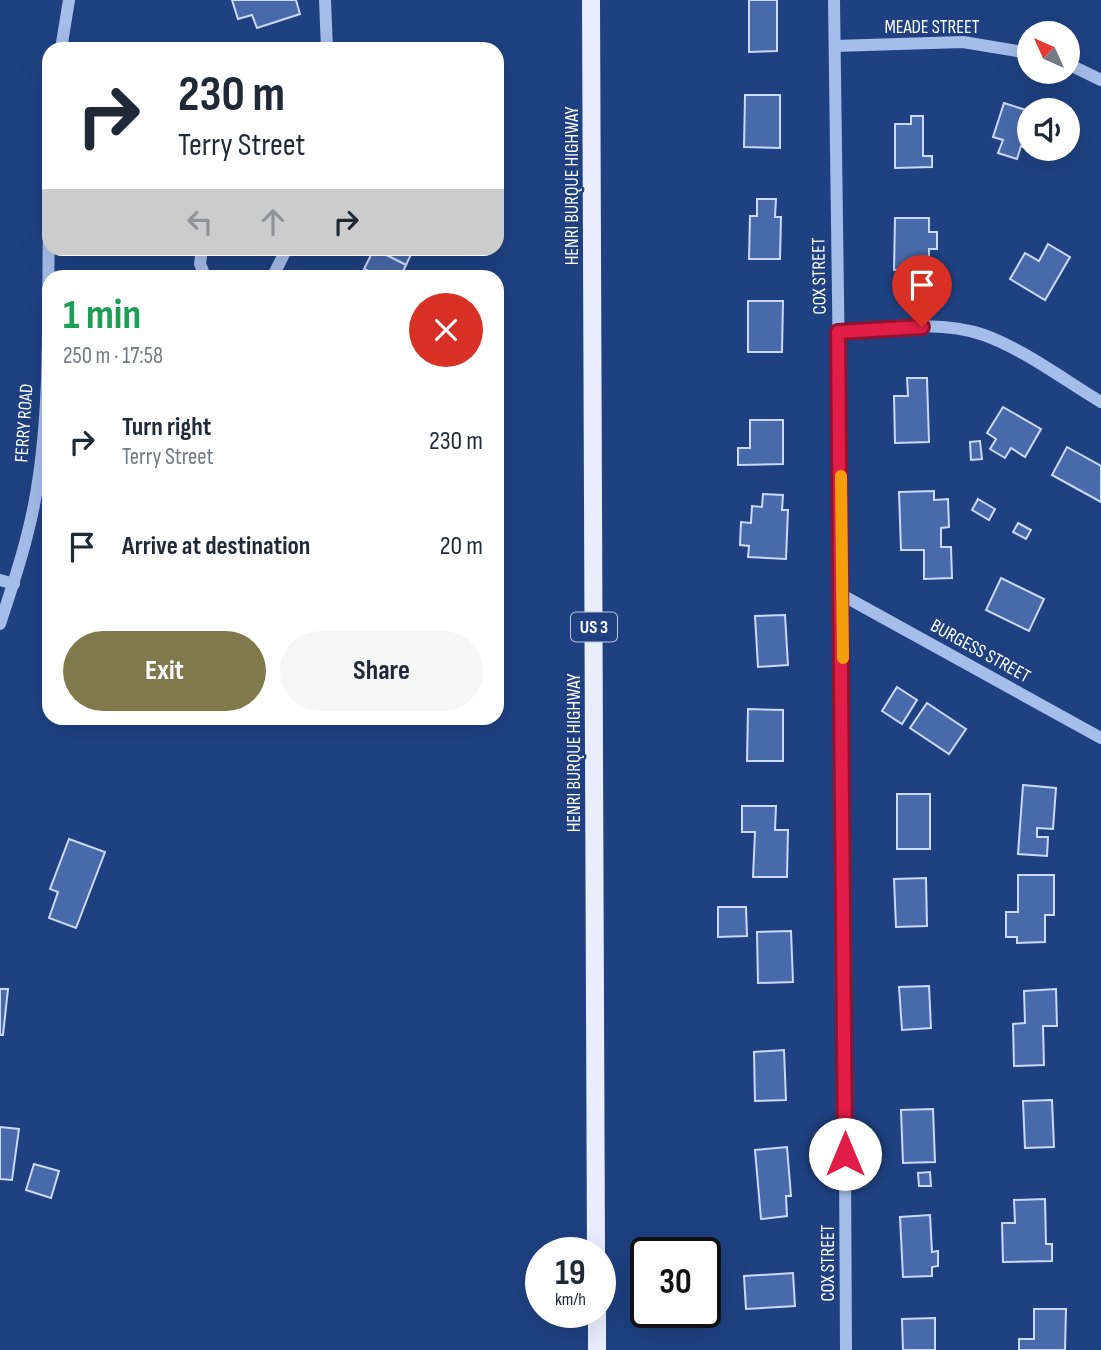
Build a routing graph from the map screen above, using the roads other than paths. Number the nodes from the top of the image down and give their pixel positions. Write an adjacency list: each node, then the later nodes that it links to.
1 (69, 0): 5 (street)
2 (325, 0): 6 (street)
3 (591, 0): 19 (main road, HENRI BURQUE HIGHWAY / US 3)
4 (834, 0): 7 (street, COX STREET)
5 (62, 42)
6 (327, 42)
7 (835, 47): 8 (street, MEADE STREET); 11 (street, COX STREET)
8 (1017, 51)
9 (1080, 70): 10 (street)
10 (1101, 80)
11 (838, 332): 12 (street); 16 (street, COX STREET)
12 (1101, 402)
13 (42, 434): 15 (street, FERRY ROAD)
14 (0, 580): 15 (street)
15 (14, 584): 17 (street, FERRY ROAD)
16 (842, 595): 18 (street, BURGESS STREET); 22 (street, COX STREET)
17 (1, 617)
18 (1101, 738)
19 (596, 1237)
20 (597, 1328): 21 (main road)
21 (597, 1350)
22 (846, 1350)

